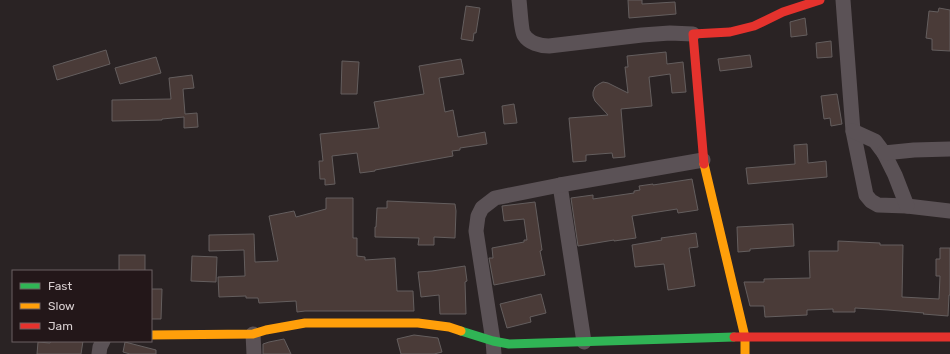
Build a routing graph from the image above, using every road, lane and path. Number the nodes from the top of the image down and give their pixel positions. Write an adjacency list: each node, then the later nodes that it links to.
1 (519, 0): 4 (street)
2 (820, 0): 4 (street)
3 (843, 0): 5 (street)
4 (693, 34): 8 (street)
5 (853, 131): 7 (street); 10 (street)
6 (950, 149): 7 (street)
7 (884, 153): 10 (street)
8 (703, 160): 9 (street); 14 (street)
9 (560, 185): 17 (street); 18 (street)
10 (907, 206): 11 (street)
11 (950, 210)
12 (152, 334): 13 (street)
13 (253, 334): 18 (street); 20 (street)
14 (744, 336): 15 (street); 17 (street); 21 (street)
15 (950, 337)
16 (102, 342): 19 (street)
17 (584, 342): 18 (street)
18 (494, 347)
19 (99, 354)
20 (254, 354)
21 (745, 354)

